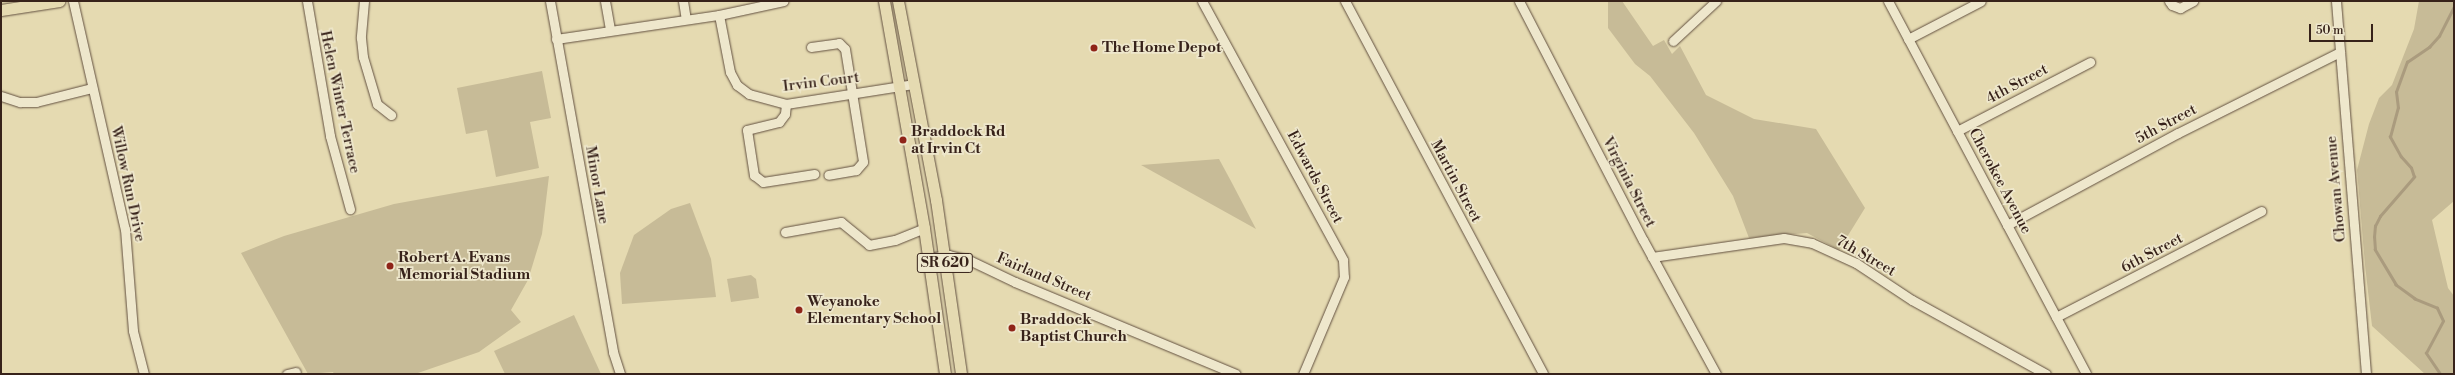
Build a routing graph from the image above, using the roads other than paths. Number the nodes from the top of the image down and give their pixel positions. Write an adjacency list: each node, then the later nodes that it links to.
1 (59, 1): 21 (main road)
2 (72, 1): 33 (street, Willow Run Drive)
3 (307, 1): 41 (street, Helen Winter Terrace)
4 (364, 1): 37 (street)
5 (550, 1): 25 (street, Minor Lane)
6 (605, 1): 24 (street)
7 (683, 1): 23 (street)
8 (784, 1): 20 (street)
9 (884, 1): 32 (main road, SR 620)
10 (898, 1): 31 (main road, SR 620)
11 (1202, 1): 55 (street, Edwards Street)
12 (1345, 1): 56 (street, Martin Street)
13 (1519, 1): 47 (street, Virginia Street)
14 (1716, 1): 27 (street)
15 (1888, 1): 26 (street, Cherokee Avenue)
16 (1981, 1): 26 (street)
17 (2169, 1): 18 (street)
18 (2193, 1)
19 (2336, 1): 29 (street, Chowan Avenue)
20 (750, 4): 22 (street)
21 (1, 10)
22 (719, 15): 23 (street); 36 (street, Irvin Court)
23 (686, 19): 24 (street)
24 (610, 30): 25 (street)
25 (556, 39): 51 (street, Minor Lane)
26 (1908, 39): 38 (street, Cherokee Avenue)
27 (1673, 41)
28 (811, 47): 34 (street)
29 (2340, 52): 43 (street, 5th Street); 60 (street, Chowan Avenue)
30 (2090, 62): 38 (street, 4th Street)
31 (914, 84): 32 (street, Irvin Court); 46 (main road, SR 620)
32 (900, 86): 34 (street, Irvin Court); 44 (main road, SR 620)
33 (92, 88): 35 (street); 50 (street, Willow Run Drive)
34 (852, 92): 36 (street, Irvin Court); 40 (street)
35 (1, 96)
36 (786, 104): 39 (street)
37 (391, 115)
38 (1957, 131): 43 (street, Cherokee Avenue)
39 (814, 174)
40 (828, 174)
41 (350, 208)
42 (2261, 211): 49 (street, 6th Street)
43 (2007, 226): 49 (street, Cherokee Avenue)
44 (924, 228): 45 (street); 48 (main road, SR 620)
45 (786, 232)
46 (944, 256): 48 (street, Fairland Street); 53 (main road, SR 620); 54 (street, Fairland Street)
47 (1652, 257): 57 (street, Virginia Street); 58 (street, 7th Street)
48 (928, 258): 52 (main road, SR 620)
49 (2056, 317): 59 (street, Cherokee Avenue)
50 (144, 374)
51 (620, 374)
52 (945, 374)
53 (961, 374)
54 (1236, 374)
55 (1303, 374)
56 (1543, 374)
57 (1716, 374)
58 (2046, 374)
59 (2086, 374)
60 (2366, 374)

